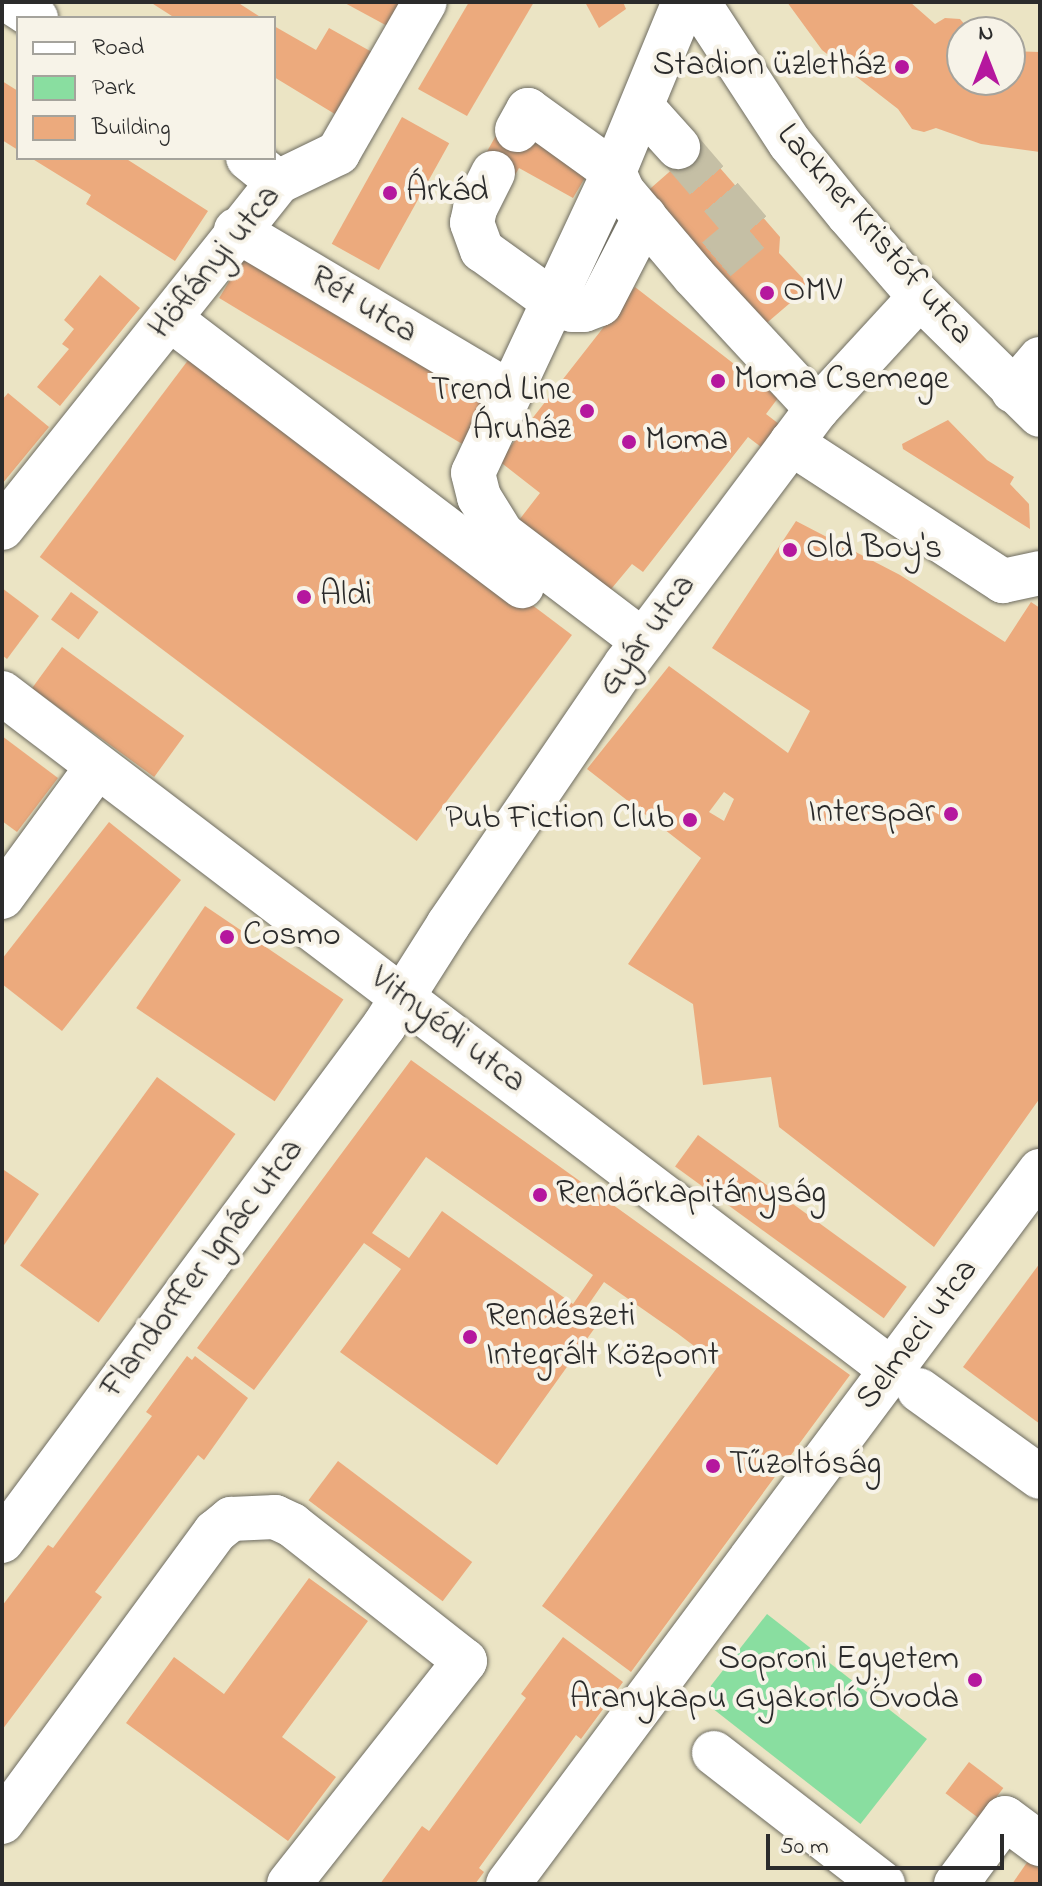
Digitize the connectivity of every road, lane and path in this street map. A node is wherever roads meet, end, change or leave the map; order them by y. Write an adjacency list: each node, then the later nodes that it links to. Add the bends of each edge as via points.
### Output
1 (11, 2): 5 (street)
2 (425, 2): 9 (street, Höflányi utca, via 338,153)
3 (684, 2): 6 (street)
4 (698, 2): 14 (street, Lackner Kristóf utca, via 790,143)
5 (33, 16)
6 (642, 107): 8 (street); 10 (street)
7 (517, 130): 10 (street, via 528,110)
8 (678, 147)
9 (263, 170): 13 (street, Höflányi utca)
10 (614, 172): 12 (street); 15 (street)
11 (493, 173): 15 (street, via 475,209 482,250)
12 (645, 217): 15 (street, via 600,304 572,310); 19 (street, via 697,275)
13 (236, 230): 16 (street, Höflányi utca); 17 (street, Rét utca)
14 (920, 297): 18 (street, Lackner Kristóf utca); 19 (street, Gyár utca)
15 (553, 301): 22 (street, via 473,473 479,497 502,534)
16 (170, 319): 20 (street, Höflányi utca); 22 (street)
17 (490, 381)
18 (1031, 388)
19 (804, 426): 21 (street, via 1003,581); 22 (street, Gyár utca)
20 (2, 528)
21 (1040, 573)
22 (634, 652): 26 (street, Gyár utca)
23 (2, 693): 24 (street, Vitnyédi utca)
24 (97, 767): 25 (street); 26 (street, Vitnyédi utca)
25 (2, 897)
26 (404, 997): 28 (street, Vitnyédi utca); 31 (street, Flandorffer Ignác utca)
27 (1040, 1171): 28 (street, Selmeci utca)
28 (905, 1380): 30 (street, Vitnyédi utca); 38 (street, Selmeci utca)
29 (813, 1434): 32 (street)
30 (1040, 1477)
31 (2, 1541)
32 (641, 1670)
33 (714, 1753): 36 (street)
34 (2, 1822): 37 (street, via 215,1532 231,1519 275,1517 465,1661)
35 (1040, 1844): 39 (street, via 1005,1818)
36 (862, 1878)
37 (289, 1884)
38 (508, 1884)
39 (956, 1884)

